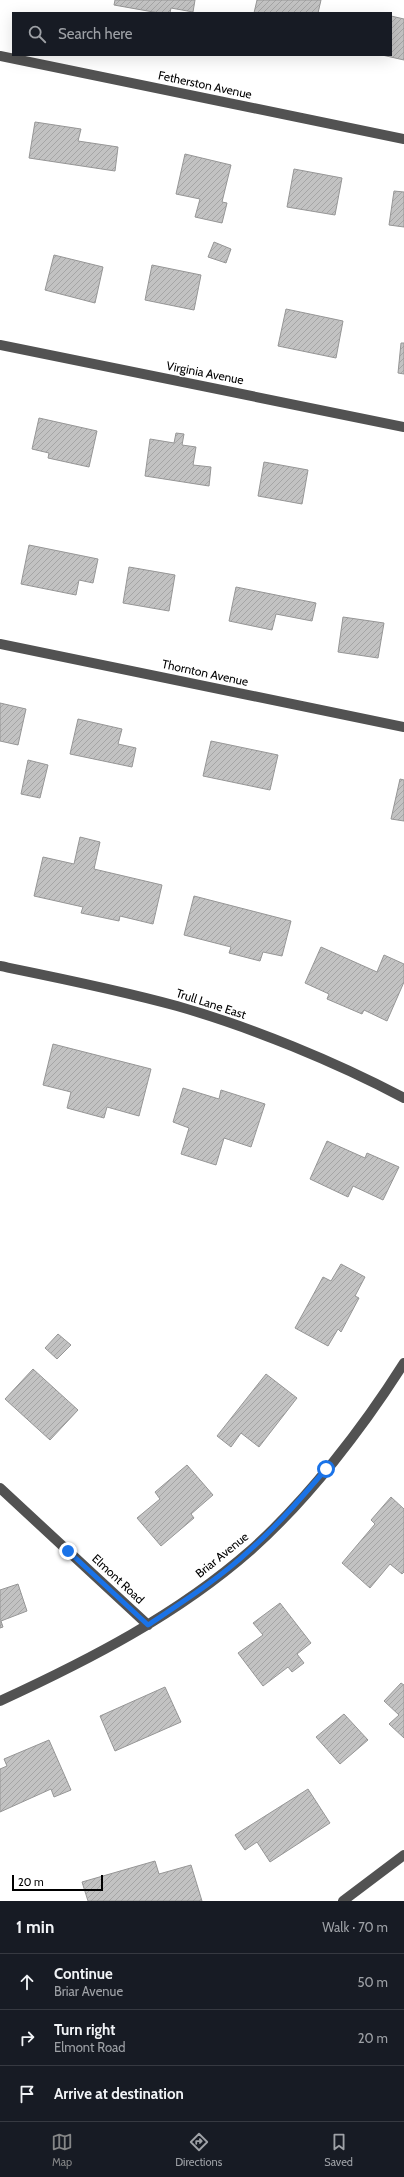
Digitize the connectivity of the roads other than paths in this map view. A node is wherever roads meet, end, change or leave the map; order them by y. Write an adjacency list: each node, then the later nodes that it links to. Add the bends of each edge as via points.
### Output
1 (0, 56): 2 (street, Fetherston Avenue)
2 (404, 139)
3 (0, 345): 4 (street, Virginia Avenue)
4 (404, 427)
5 (0, 644): 6 (street, Thornton Avenue)
6 (404, 727)
7 (0, 966): 8 (street, Trull Lane East, via 125,993 237,1025)
8 (404, 1098)
9 (404, 1363): 11 (street, Briar Avenue, via 352,1437 284,1518 220,1575)
10 (0, 1488): 11 (street, Elmont Road)
11 (148, 1625): 12 (street, Briar Avenue)
12 (0, 1701)
13 (404, 1855): 14 (street)
14 (342, 1901)

